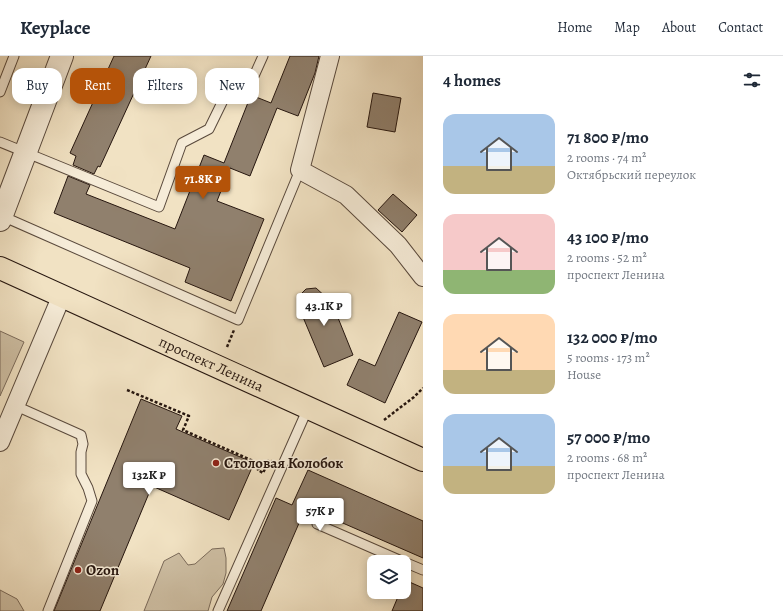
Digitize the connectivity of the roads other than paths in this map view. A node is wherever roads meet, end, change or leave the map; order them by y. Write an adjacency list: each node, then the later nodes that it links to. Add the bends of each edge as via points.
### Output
1 (14, 56): 5 (lane)
2 (62, 56): 7 (street)
3 (263, 56): 7 (lane, via 254,76 232,82 209,129 182,144 159,207)
4 (330, 56): 8 (street)
5 (0, 92)
6 (0, 142): 7 (lane)
7 (26, 153): 9 (street)
8 (300, 170): 9 (lane, via 238,320); 11 (street, via 346,195 398,245)
9 (1, 218)
10 (0, 268): 12 (main road, проспект Ленина)
11 (423, 277)
12 (62, 295): 13 (street); 14 (main road, проспект Ленина)
13 (16, 406): 15 (street); 21 (lane, via 81,436 81,474 92,501)
14 (308, 408): 16 (main road, проспект Ленина); 22 (lane)
15 (0, 442)
16 (423, 460)
17 (317, 524): 18 (lane)
18 (388, 555)
19 (411, 565): 20 (lane)
20 (423, 570)
21 (48, 611)
22 (218, 611)

